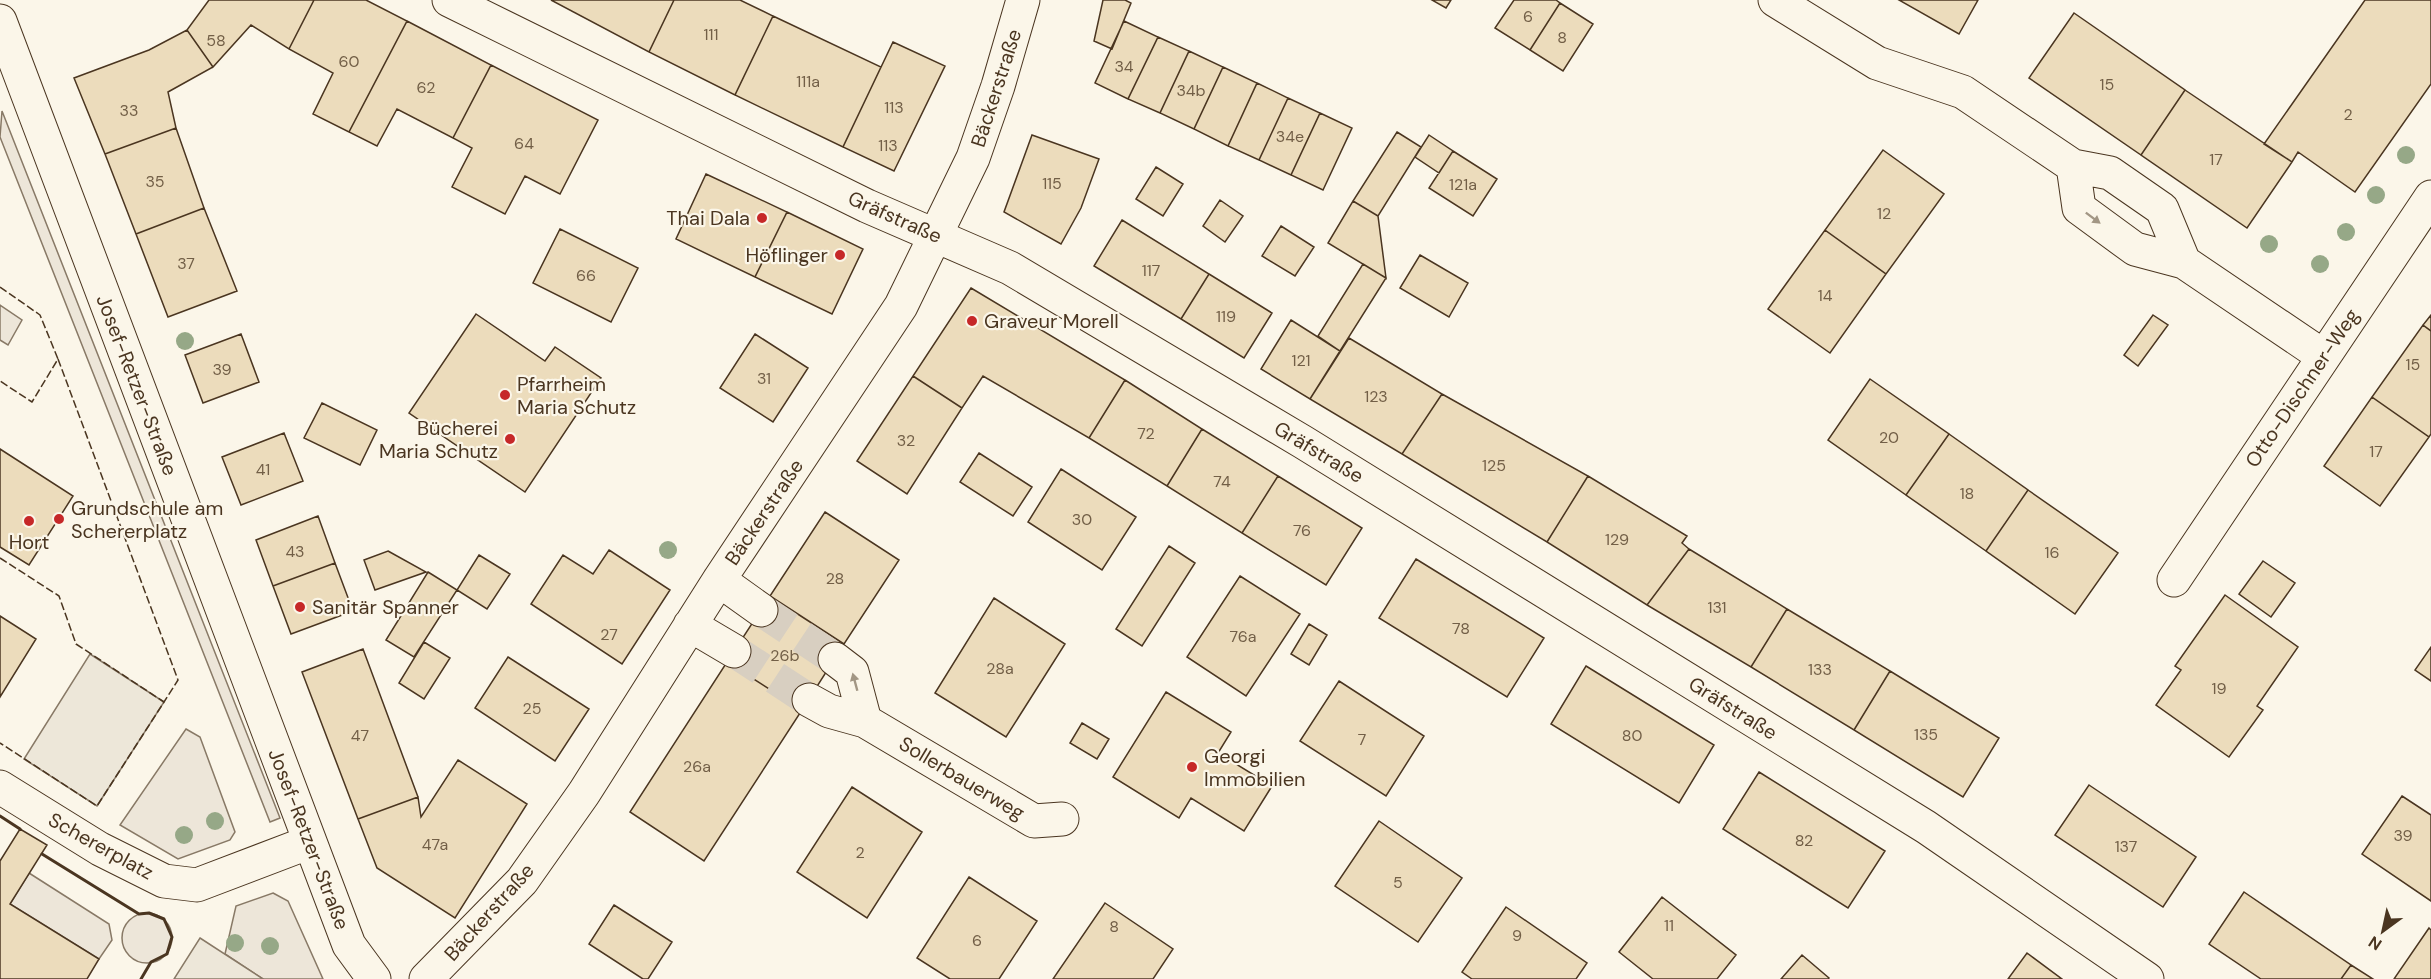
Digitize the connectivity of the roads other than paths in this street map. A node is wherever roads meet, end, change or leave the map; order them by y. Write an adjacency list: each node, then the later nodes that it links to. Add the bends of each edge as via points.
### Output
1 (449, 0): 7 (street, Gräfstraße, via 867,206)
2 (1023, 0): 7 (street, Bäckerstraße, via 973,159)
3 (1775, 0): 5 (street, via 1877,63 1964,92)
4 (0, 21): 20 (street, Josef-Retzer-Straße)
5 (2073, 166): 8 (street, via 2110,173 2162,209); 8 (street, one-way to 8, via 2079,208 2135,249)
6 (2431, 197): 9 (street, Otto-Dischner-Weg)
7 (935, 235): 10 (street, Bäckerstraße, via 901,306); 23 (street, Gräfstraße, via 1010,267 1401,502 1926,827)
8 (2184, 262): 9 (street)
9 (2323, 356): 11 (street, Otto-Dischner-Weg)
10 (719, 580): 12 (street); 13 (street, Bäckerstraße)
11 (2174, 580)
12 (761, 610)
13 (690, 625): 14 (street); 22 (street, Bäckerstraße, via 584,793 522,881)
14 (734, 651)
15 (835, 659): 17 (street, one-way to 15, via 852,672)
16 (809, 699): 17 (street, Sollerbauerweg, via 829,711)
17 (865, 721): 19 (street, Sollerbauerweg, via 1034,821)
18 (0, 787): 20 (street, Schererplatz, via 100,849 164,881 197,885)
19 (1062, 819)
20 (310, 842): 21 (street, Josef-Retzer-Straße, via 349,945)
21 (374, 979)
22 (426, 979)
23 (2147, 979)

